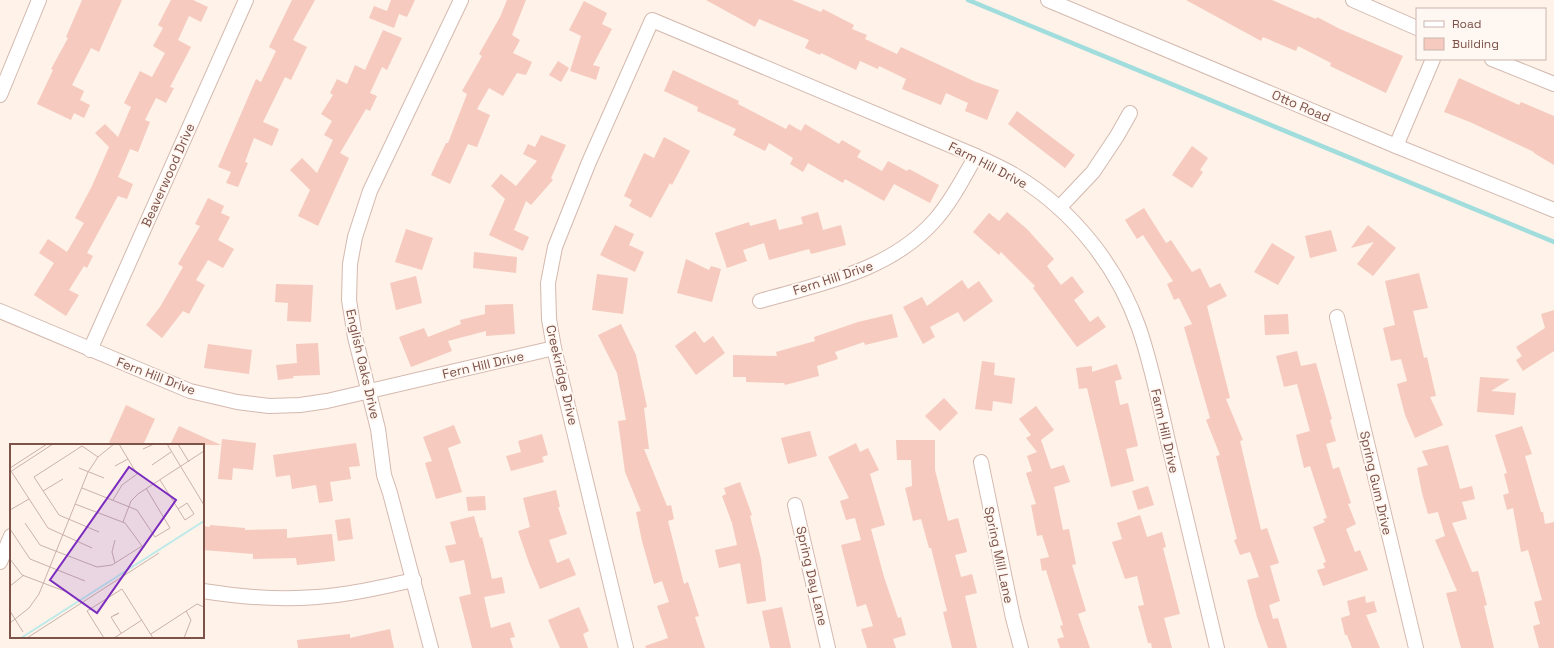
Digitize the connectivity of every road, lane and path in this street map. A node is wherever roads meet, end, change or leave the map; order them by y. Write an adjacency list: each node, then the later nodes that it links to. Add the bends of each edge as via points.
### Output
1 (39, 0): 11 (street)
2 (246, 0): 21 (street, Beaverwood Drive)
3 (461, 0): 22 (street, English Oaks Drive, via 370,191 355,237 348,300)
4 (1048, 0): 13 (street, Otto Road)
5 (1353, 0): 7 (street)
6 (652, 20): 14 (street, Farm Hill Drive); 20 (street, Creekridge Drive, via 589,162 555,247 548,283 549,319)
7 (1416, 28)
8 (1433, 60): 13 (street)
9 (1494, 60): 10 (street)
10 (1554, 84)
11 (0, 95)
12 (1130, 113): 15 (street, via 1094,172)
13 (1396, 146): 16 (street, Otto Road)
14 (976, 156): 15 (street, Farm Hill Drive, via 1016,176); 17 (street, Fern Hill Drive, via 935,220 914,241 891,257 868,269)
15 (1059, 208): 33 (street, Farm Hill Drive, via 1081,230 1112,271 1139,329 1161,407)
16 (1554, 210)
17 (760, 301)
18 (0, 311): 21 (street, Fern Hill Drive)
19 (1337, 318): 34 (street, Spring Gum Drive)
20 (554, 348): 22 (street, Fern Hill Drive); 30 (street, Creekridge Drive)
21 (90, 350): 22 (street, Fern Hill Drive, via 190,391 237,402 269,406 300,405)
22 (368, 392): 27 (street, English Oaks Drive, via 378,429 384,475)
23 (981, 462): 32 (street, Spring Mill Lane)
24 (795, 505): 31 (street, Spring Day Lane)
25 (10, 538): 26 (street)
26 (0, 562)
27 (414, 580): 28 (street, via 354,593 316,597 259,597); 29 (street, English Oaks Drive)
28 (204, 590)
29 (431, 648)
30 (626, 648)
31 (828, 648)
32 (1021, 648)
33 (1217, 648)
34 (1416, 648)

